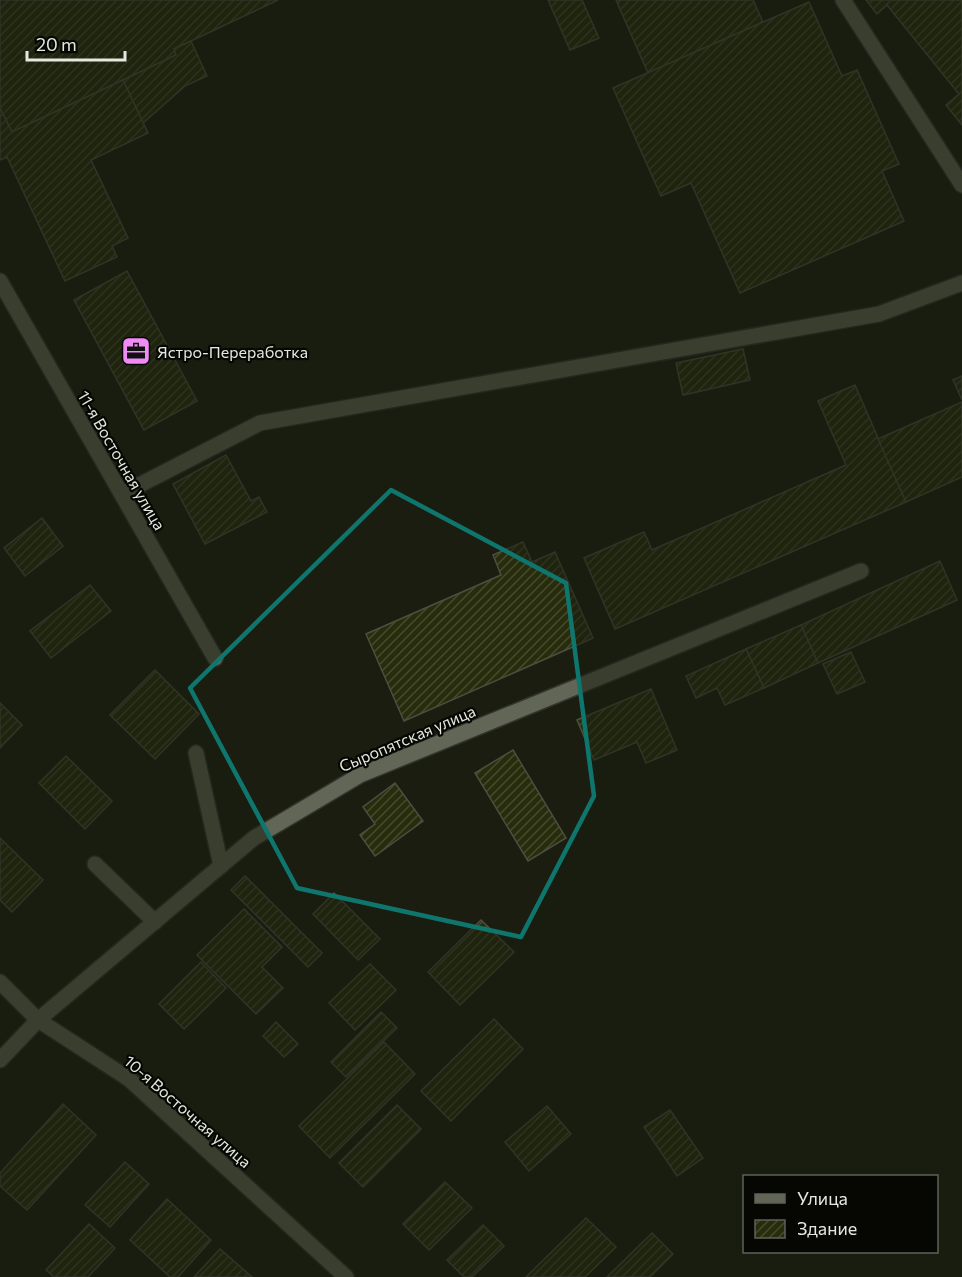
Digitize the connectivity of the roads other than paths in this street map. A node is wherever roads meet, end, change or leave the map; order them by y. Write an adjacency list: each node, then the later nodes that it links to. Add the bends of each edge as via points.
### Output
1 (843, 0): 2 (street)
2 (962, 185)
3 (0, 281): 5 (street, 11-я Восточная улица)
4 (962, 283): 5 (street, via 879,314 260,423)
5 (122, 494): 7 (street, 11-я Восточная улица)
6 (861, 572): 10 (street, Сыропятская улица, via 360,775 254,838)
7 (215, 658)
8 (196, 753): 10 (street)
9 (95, 864): 11 (street)
10 (222, 866): 11 (street, Сыропятская улица)
11 (154, 922): 13 (street, Сыропятская улица)
12 (0, 982): 13 (street, 10-я Восточная улица)
13 (38, 1020): 14 (street, Сыропятская улица); 15 (street, 10-я Восточная улица, via 129,1079)
14 (0, 1060)
15 (346, 1277)

